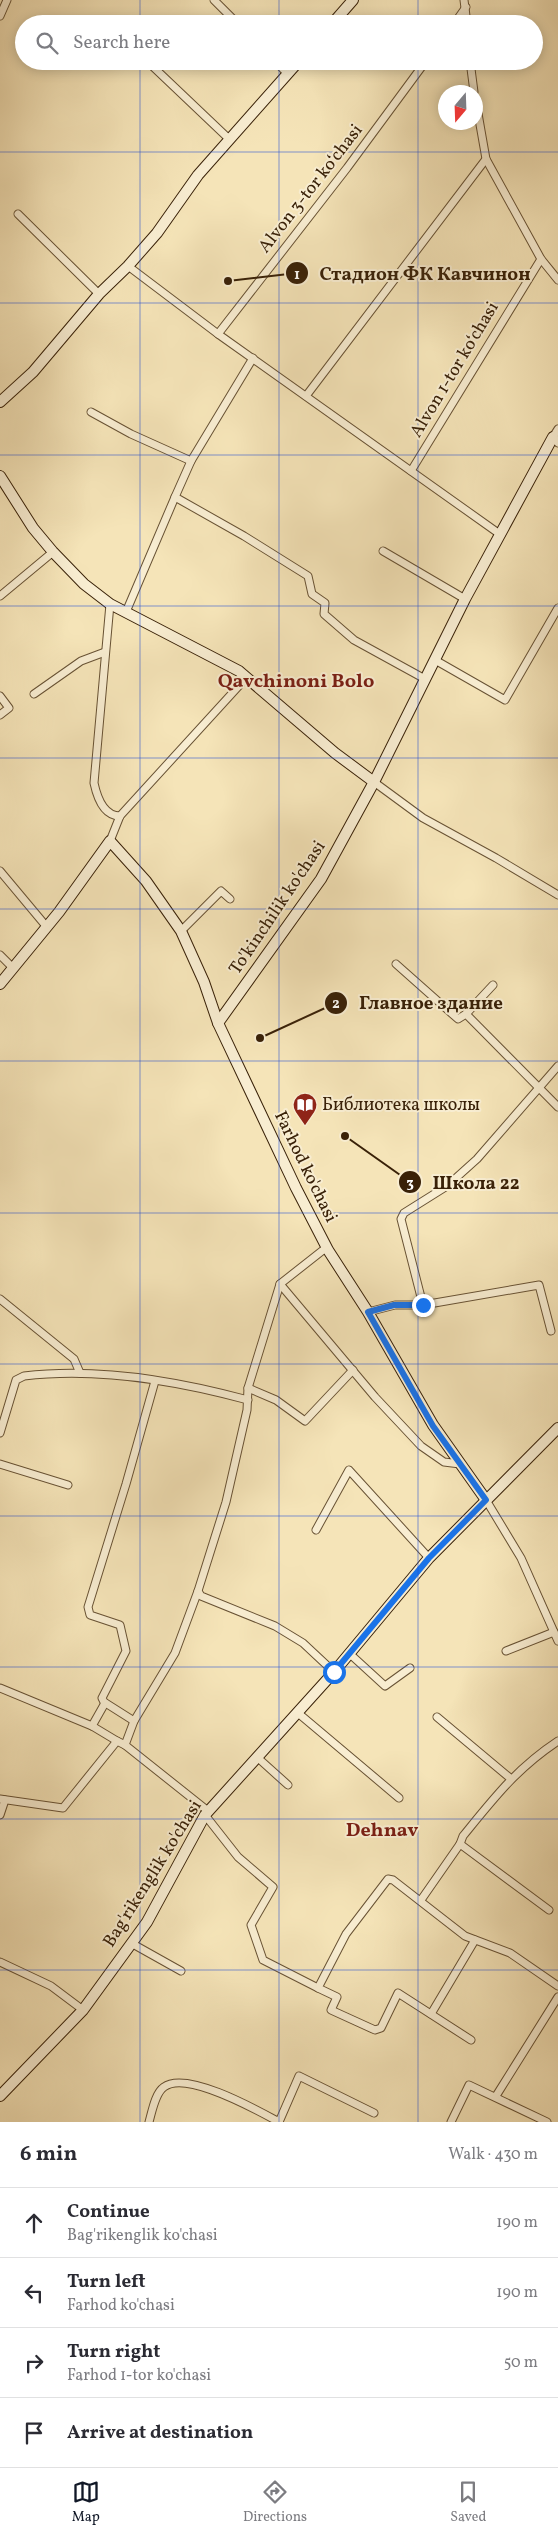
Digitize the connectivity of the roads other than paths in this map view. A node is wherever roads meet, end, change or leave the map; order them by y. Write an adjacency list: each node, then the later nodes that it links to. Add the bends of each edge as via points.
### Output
1 (7, 0): 8 (street)
2 (214, 0): 5 (street)
3 (348, 2): 6 (street)
4 (465, 3): 7 (street)
5 (229, 15)
6 (339, 15)
7 (459, 15)
8 (0, 16)
9 (156, 70): 17 (street)
10 (284, 70): 14 (street)
11 (291, 70): 14 (street)
12 (419, 70): 24 (street, Alvon 3-tor ko‘chasi)
13 (471, 70): 15 (street)
14 (288, 74): 17 (street)
15 (473, 85)
16 (481, 130): 18 (street)
17 (228, 138): 21 (street, via 157,233)
18 (486, 159): 20 (street); 26 (street)
19 (18, 214): 23 (street)
20 (541, 259): 22 (street); 31 (street, Alvon 1-tor ko‘chasi)
21 (128, 266): 23 (street); 24 (street)
22 (558, 280)
23 (99, 294): 27 (street, via 32,372)
24 (218, 334): 25 (street)
25 (253, 358): 26 (street); 30 (street)
26 (306, 396): 31 (street)
27 (0, 402)
28 (91, 412): 30 (street)
29 (556, 437): 34 (street, To'kinchilik ko'chasi)
30 (191, 462): 33 (street)
31 (411, 471): 34 (street)
32 (0, 476): 36 (street)
33 (174, 497): 41 (street); 45 (street, via 308,576 312,594 325,603 324,614 354,640)
34 (501, 535): 38 (street, To'kinchilik ko'chasi)
35 (383, 551): 38 (street)
36 (53, 552): 37 (street); 39 (street, via 84,584)
37 (0, 596)
38 (465, 599): 43 (street, To'kinchilik ko'chasi)
39 (110, 604): 41 (street); 42 (street)
40 (558, 608): 43 (street, via 505,700)
41 (126, 612): 44 (street)
42 (105, 652): 46 (street, via 81,661); 50 (street, via 94,784 103,806)
43 (435, 660): 45 (street, To'kinchilik ko'chasi)
44 (247, 677): 49 (street); 50 (street)
45 (425, 679): 49 (street, To'kinchilik ko'chasi)
46 (34, 694)
47 (0, 696): 48 (street, via 9,708)
48 (0, 715)
49 (374, 782): 53 (street, via 423,818); 63 (street, To'kinchilik ko'chasi, via 321,879)
50 (120, 816): 51 (street)
51 (110, 841): 55 (street); 56 (street, Farhod ko'chasi, via 146,881)
52 (0, 871): 55 (street)
53 (558, 895)
54 (230, 899): 56 (street, via 221,891)
55 (46, 926): 59 (street)
56 (181, 931): 63 (street, Farhod ko'chasi)
57 (0, 955): 59 (street)
58 (396, 964): 62 (street, via 458,1019)
59 (12, 967): 60 (street)
60 (0, 984)
61 (493, 985): 62 (street)
62 (466, 1014): 65 (street)
63 (218, 1023): 67 (street, Farhod ko'chasi)
64 (558, 1066): 65 (street)
65 (539, 1088): 66 (street); 70 (street, via 477,1159 447,1186 404,1213 401,1219)
66 (558, 1107)
67 (327, 1247): 68 (street); 71 (street, Farhod ko'chasi)
68 (280, 1284): 73 (street); 76 (street)
69 (0, 1299): 74 (street, via 74,1359)
70 (423, 1305): 71 (street, via 394,1305); 72 (street, via 539,1285)
71 (368, 1312): 81 (street, Farhod ko'chasi, via 433,1426)
72 (550, 1331)
73 (353, 1370): 76 (street, via 305,1421 276,1400); 81 (street, via 420,1446 444,1462)
74 (80, 1373): 75 (street); 79 (street, via 19,1377)
75 (155, 1381): 77 (street, via 196,1386); 94 (street, via 88,1607 90,1615 120,1625 127,1647 102,1698)
76 (248, 1388): 77 (street)
77 (248, 1400): 86 (street, via 226,1502)
78 (558, 1428): 83 (street, Bag'rikenglik ko'chasi)
79 (0, 1433)
80 (0, 1464): 82 (street)
81 (460, 1464): 83 (street, Farhod ko'chasi)
82 (68, 1485)
83 (486, 1500): 85 (street, Bag'rikenglik ko'chasi); 87 (street, via 521,1558)
84 (316, 1530): 85 (street, via 349,1470)
85 (429, 1558): 90 (street, Bag'rikenglik ko'chasi)
86 (198, 1591): 92 (street, via 201,1596 275,1626 303,1644); 97 (street, via 175,1653)
87 (554, 1632): 88 (street); 89 (street)
88 (558, 1641)
89 (506, 1651)
90 (350, 1654): 91 (street, via 385,1686); 92 (street, Bag'rikenglik ko'chasi)
91 (410, 1668)
92 (334, 1672): 95 (street, Bag'rikenglik ko'chasi)
93 (0, 1688): 98 (street)
94 (105, 1703): 97 (street); 98 (street)
95 (298, 1713): 102 (street, Bag'rikenglik ko'chasi); 105 (street)
96 (436, 1717): 103 (street)
97 (134, 1721): 101 (street)
98 (92, 1726): 99 (street)
99 (116, 1741): 101 (street); 106 (street, via 63,1808)
100 (558, 1741): 103 (street, via 534,1756)
101 (125, 1745): 107 (street)
102 (258, 1758): 104 (street); 107 (street, Bag'rikenglik ko'chasi)
103 (510, 1778): 109 (street)
104 (288, 1785)
105 (399, 1798)
106 (3, 1800): 108 (street)
107 (207, 1813): 113 (street, Bag'rikenglik ko'chasi); 117 (street, via 238,1857 273,1887 251,1925 263,1960)
108 (0, 1815)
109 (460, 1844): 110 (street); 111 (street)
110 (421, 1900): 112 (street, via 465,1936); 117 (street, via 388,1879 346,1934)
111 (548, 1910)
112 (475, 1940): 116 (street, via 510,1953); 120 (street)
113 (131, 1943): 115 (street); 119 (street, Bag'rikenglik ko'chasi)
114 (0, 1962): 119 (street, via 51,1986)
115 (181, 1971)
116 (558, 1986)
117 (318, 1988): 120 (street, via 337,1997 332,2010 375,2030 381,2028 398,1992)
118 (558, 1997): 123 (street)
119 (83, 2010): 122 (street, Bag'rikenglik ko'chasi)
120 (431, 2014): 121 (street)
121 (471, 2040)
122 (0, 2096)
123 (496, 2096): 127 (street, via 469,2085); 128 (street)
124 (374, 2113): 126 (street, via 299,2076)
125 (149, 2122): 126 (street, via 160,2090 171,2083 205,2087)
126 (279, 2122)
127 (451, 2122)
128 (547, 2122)

